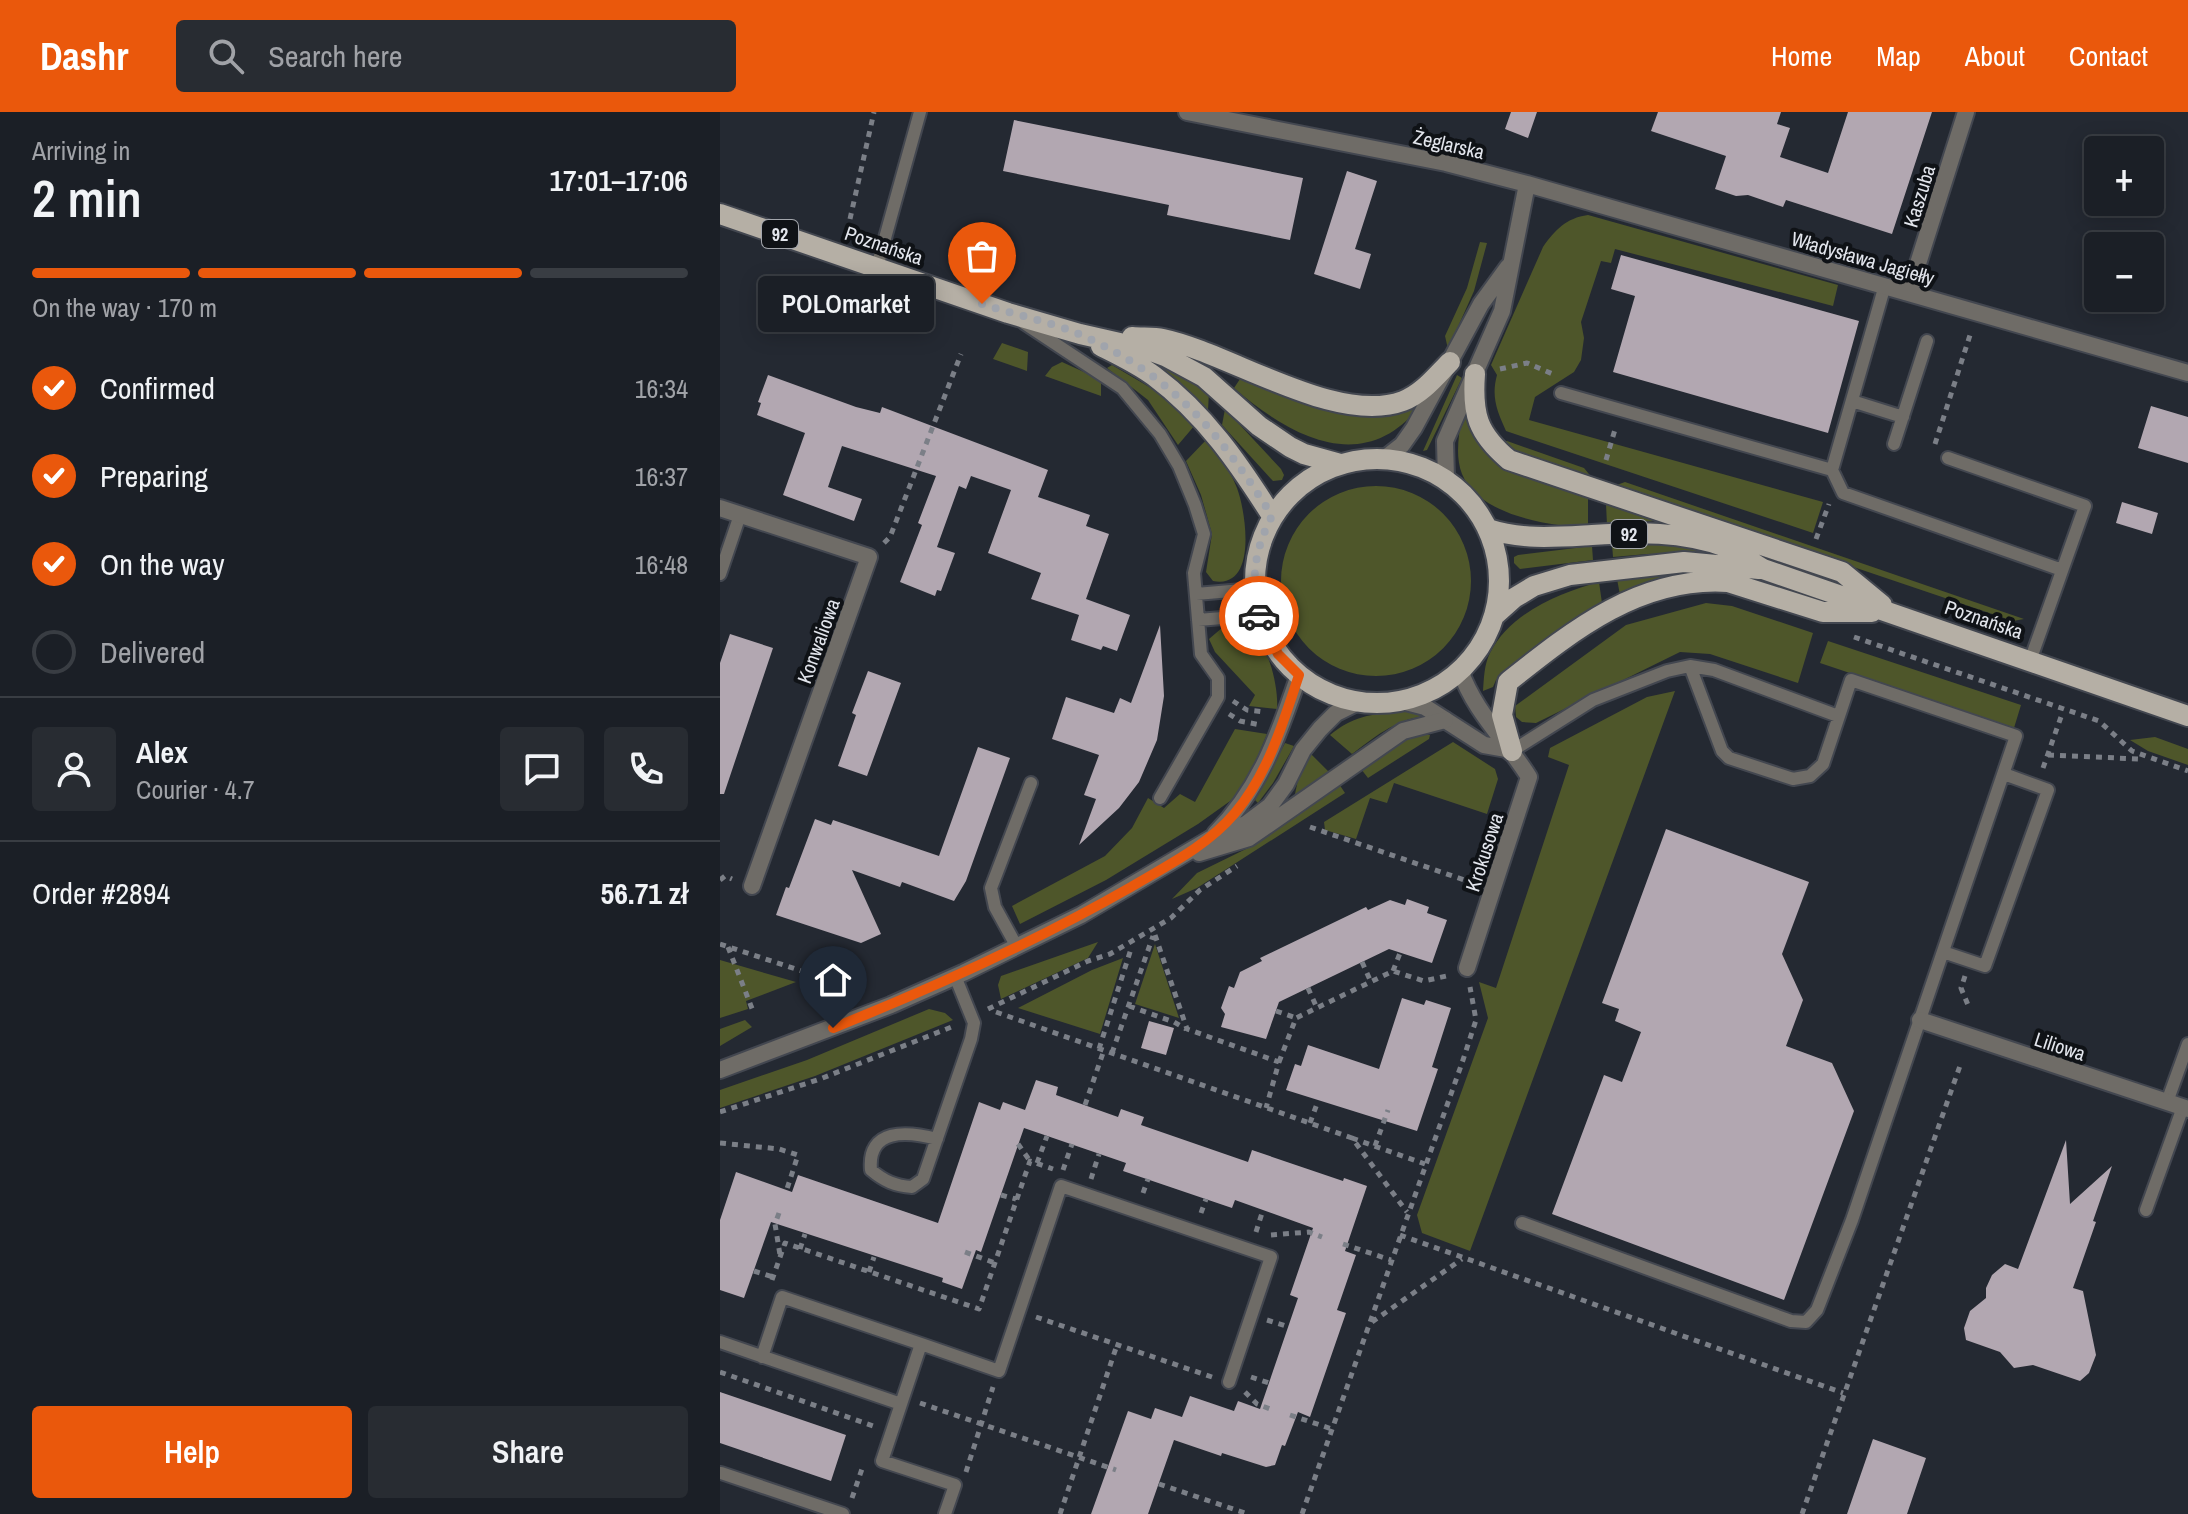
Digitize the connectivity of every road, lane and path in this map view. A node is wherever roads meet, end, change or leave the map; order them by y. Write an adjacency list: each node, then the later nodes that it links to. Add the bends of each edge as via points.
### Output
1 (874, 112): 7 (path)
2 (920, 112): 9 (lane)
3 (1187, 112): 5 (street, Żeglarska)
4 (1966, 112): 11 (street, Kaszuba)
5 (1527, 184): 8 (street); 10 (street, Władysława Jagiełły)
6 (720, 214): 9 (main road, Poznańska / 92)
7 (850, 219)
8 (1511, 263): 17 (street, via 1481,304); 18 (street)
9 (877, 267): 12 (main road, Poznańska / 92)
10 (1885, 285): 11 (street, Władysława Jagiełły); 21 (lane)
11 (1909, 292): 19 (street, Władysława Jagiełły)
12 (1008, 313): 13 (main road, Poznańska / 92); 42 (lane, via 1122,388 1160,434 1179,466 1204,534 1194,573)
13 (1080, 334): 17 (main road, via 1162,339 1337,402 1362,405 1402,401); 28 (main road, Poznańska / 92, via 1146,349 1187,367 1290,447); 33 (main road, Poznańska / 92, via 1152,374 1183,400 1214,433)
14 (1970, 337): 25 (path, via 1933,452)
15 (1927, 341): 22 (lane)
16 (961, 354): 37 (path, via 890,537)
17 (1450, 362): 26 (street, via 1414,428)
18 (1485, 372): 20 (path, via 1527,363 1565,379); 30 (street, via 1445,441); 43 (main road, via 1473,401 1478,421 1509,460 1842,572)
19 (2188, 373)
20 (1561, 393): 29 (lane)
21 (1852, 401): 22 (lane); 29 (lane)
22 (1903, 417): 24 (lane)
23 (1611, 443): 27 (path)
24 (1894, 444)
25 (1948, 458): 39 (lane, via 2085,506)
26 (1384, 459): 28 (main road, 92); 30 (main road, 92, via 1416,465)
27 (1606, 460)
28 (1340, 464): 33 (main road, 92, via 1295,489)
29 (1832, 470): 39 (lane, via 1843,493)
30 (1446, 479): 35 (main road, 92, via 1470,501)
31 (720, 508): 32 (street)
32 (740, 515): 37 (street); 40 (lane)
33 (1272, 516): 41 (main road, 92, via 1258,551)
34 (1821, 524): 36 (path)
35 (1488, 529): 38 (main road, Poznańska / 92, via 1547,538 1669,534 1729,548); 45 (main road, 92, via 1500,580)
36 (1818, 533)
37 (869, 557): 72 (street, Konwaliowa)
38 (1763, 569): 43 (main road, Poznańska / 92); 45 (main road, Poznańska / 92, via 1684,562 1570,575 1534,586)
39 (2062, 570): 48 (lane)
40 (720, 574)
41 (1254, 589): 42 (lane); 44 (main road, 92)
42 (1196, 594): 46 (lane)
43 (1892, 612): 48 (main road, Poznańska / 92); 61 (main road, via 1823,612 1711,581 1634,598 1580,627 1508,682 1502,715)
44 (1259, 615): 46 (lane); 51 (main road, 92, via 1278,654)
45 (1495, 615): 50 (main road, 92, via 1481,645)
46 (1198, 620): 67 (lane, via 1201,654 1218,678 1218,697)
47 (1847, 635): 64 (path, via 2099,721 2132,751)
48 (2030, 661): 58 (main road, Poznańska / 92)
49 (1690, 666): 57 (lane); 57 (lane, via 1729,758 1793,779 1810,776 1823,764); 61 (lane, via 1593,700)
50 (1460, 670): 53 (main road, 92, via 1433,690); 61 (street, Krokusowa, via 1492,730)
51 (1299, 675): 54 (main road, 92, via 1326,692); 69 (street, via 1265,766 1248,796)
52 (1230, 699): 56 (path, via 1247,710)
53 (1402, 701): 54 (main road, 92); 59 (street)
54 (1358, 702): 69 (street, via 1320,729 1263,812)
55 (1223, 711): 60 (path)
56 (1276, 713)
57 (1838, 716): 65 (lane, via 1851,680 2016,736)
58 (2188, 716)
59 (1445, 720): 61 (street, via 1484,745); 70 (street, via 1389,739 1249,838)
60 (1269, 727)
61 (1512, 751): 82 (street, Krokusowa, via 1529,777)
62 (2048, 755): 63 (path)
63 (2140, 759)
64 (2188, 771)
65 (2004, 774): 78 (lane); 78 (lane, via 2048,790 1985,966)
66 (1031, 783): 76 (lane, via 991,888 995,907)
67 (1160, 798)
68 (1310, 827): 73 (path)
69 (1210, 839): 70 (street)
70 (1182, 857): 76 (street)
71 (1239, 865): 92 (path, via 1200,890 1171,918 1110,954)
72 (752, 886)
73 (1481, 886)
74 (720, 944): 75 (path)
75 (728, 947): 85 (path, via 814,975); 89 (path)
76 (1017, 947): 83 (street)
77 (1131, 949): 97 (path)
78 (1943, 952): 94 (lane)
79 (1400, 953): 81 (path)
80 (1362, 962): 84 (path)
81 (1393, 971): 82 (path, via 1424,981); 84 (path)
82 (1465, 975): 121 (path, via 1476,1020)
83 (955, 976): 92 (lane); 101 (street)
84 (1371, 982): 88 (path)
85 (821, 984)
86 (1308, 988): 88 (path)
87 (1129, 1006): 95 (path); 95 (path, via 1154,936); 98 (path)
88 (1317, 1008): 93 (path)
89 (753, 1011)
90 (1276, 1011): 93 (path)
91 (996, 1012): 97 (path)
92 (972, 1017): 107 (path, via 820,1079); 111 (lane, via 971,1039)
93 (1296, 1018): 99 (path)
94 (1920, 1020): 104 (street, Liliowa); 135 (lane, via 1852,1220 1817,1310 1806,1322)
95 (1187, 1029): 99 (path)
96 (2188, 1044): 104 (lane)
97 (1101, 1049): 98 (path); 103 (path)
98 (1112, 1053): 105 (path)
99 (1279, 1062): 105 (path)
100 (1961, 1063): 163 (path)
101 (720, 1070)
102 (1318, 1101): 108 (path)
103 (1085, 1105)
104 (2179, 1106): 131 (lane)
105 (1266, 1108): 108 (path)
106 (1388, 1110): 115 (path)
107 (720, 1112)
108 (1310, 1123): 110 (path)
109 (1047, 1136): 120 (path)
110 (1352, 1138): 115 (path); 133 (path)
111 (937, 1139): 111 (lane, via 923,1179 912,1187 882,1180 871,1170 870,1156 888,1136 907,1133)
112 (720, 1143): 118 (path)
113 (1018, 1144): 119 (path)
114 (1072, 1144): 122 (path)
115 (1375, 1146): 121 (path)
116 (805, 1151): 118 (path)
117 (1099, 1154): 124 (path)
118 (798, 1155): 125 (path)
119 (1030, 1161)
120 (1037, 1163)
121 (1425, 1164): 133 (path)
122 (1062, 1172)
123 (1148, 1179): 127 (path)
124 (1090, 1181)
125 (786, 1192)
126 (1001, 1195): 128 (path)
127 (1141, 1198)
128 (1016, 1199)
129 (1206, 1199): 134 (path)
130 (1263, 1210): 138 (path, via 1254,1236 1309,1232)
131 (2146, 1210)
132 (779, 1213): 142 (path, via 775,1224)
133 (1408, 1213): 137 (path)
134 (1199, 1218)
135 (1522, 1223)
136 (805, 1234): 140 (path)
137 (1400, 1235): 144 (path); 145 (path)
138 (1322, 1237)
139 (1343, 1244): 145 (path)
140 (800, 1249)
141 (965, 1252): 146 (path)
142 (781, 1256)
143 (874, 1257): 148 (path)
144 (1463, 1258): 152 (path); 163 (path)
145 (1391, 1260): 152 (path)
146 (995, 1263)
147 (754, 1271): 149 (path)
148 (869, 1272)
149 (773, 1277)
150 (1019, 1311): 156 (path); 158 (lane); 162 (lane, via 1061,1186 1271,1257)
151 (1263, 1319): 153 (path)
152 (1370, 1323): 168 (path)
153 (1289, 1327)
154 (720, 1342): 157 (lane)
155 (921, 1344): 157 (lane, via 782,1297); 158 (lane); 164 (lane)
156 (1117, 1345): 162 (path); 170 (path)
157 (762, 1357): 164 (lane)
158 (999, 1371): 167 (path)
159 (720, 1372): 169 (path, via 873,1424)
160 (1244, 1375): 161 (path)
161 (1269, 1383)
162 (1234, 1384): 165 (path)
163 (1843, 1393): 182 (path)
164 (902, 1400): 167 (path); 178 (lane, via 882,1461 955,1485)
165 (1270, 1409)
166 (1290, 1415): 168 (path)
167 (981, 1424): 170 (path); 172 (path)
168 (1332, 1429): 181 (path)
169 (874, 1433)
170 (1079, 1457): 173 (path); 179 (path)
171 (865, 1460): 176 (path)
172 (968, 1465)
173 (1116, 1470)
174 (721, 1473): 177 (lane)
175 (1159, 1484): 180 (path)
176 (851, 1500)
177 (843, 1514)
178 (945, 1514)
179 (1060, 1514)
180 (1248, 1514)
181 (1302, 1514)
182 (1802, 1514)

